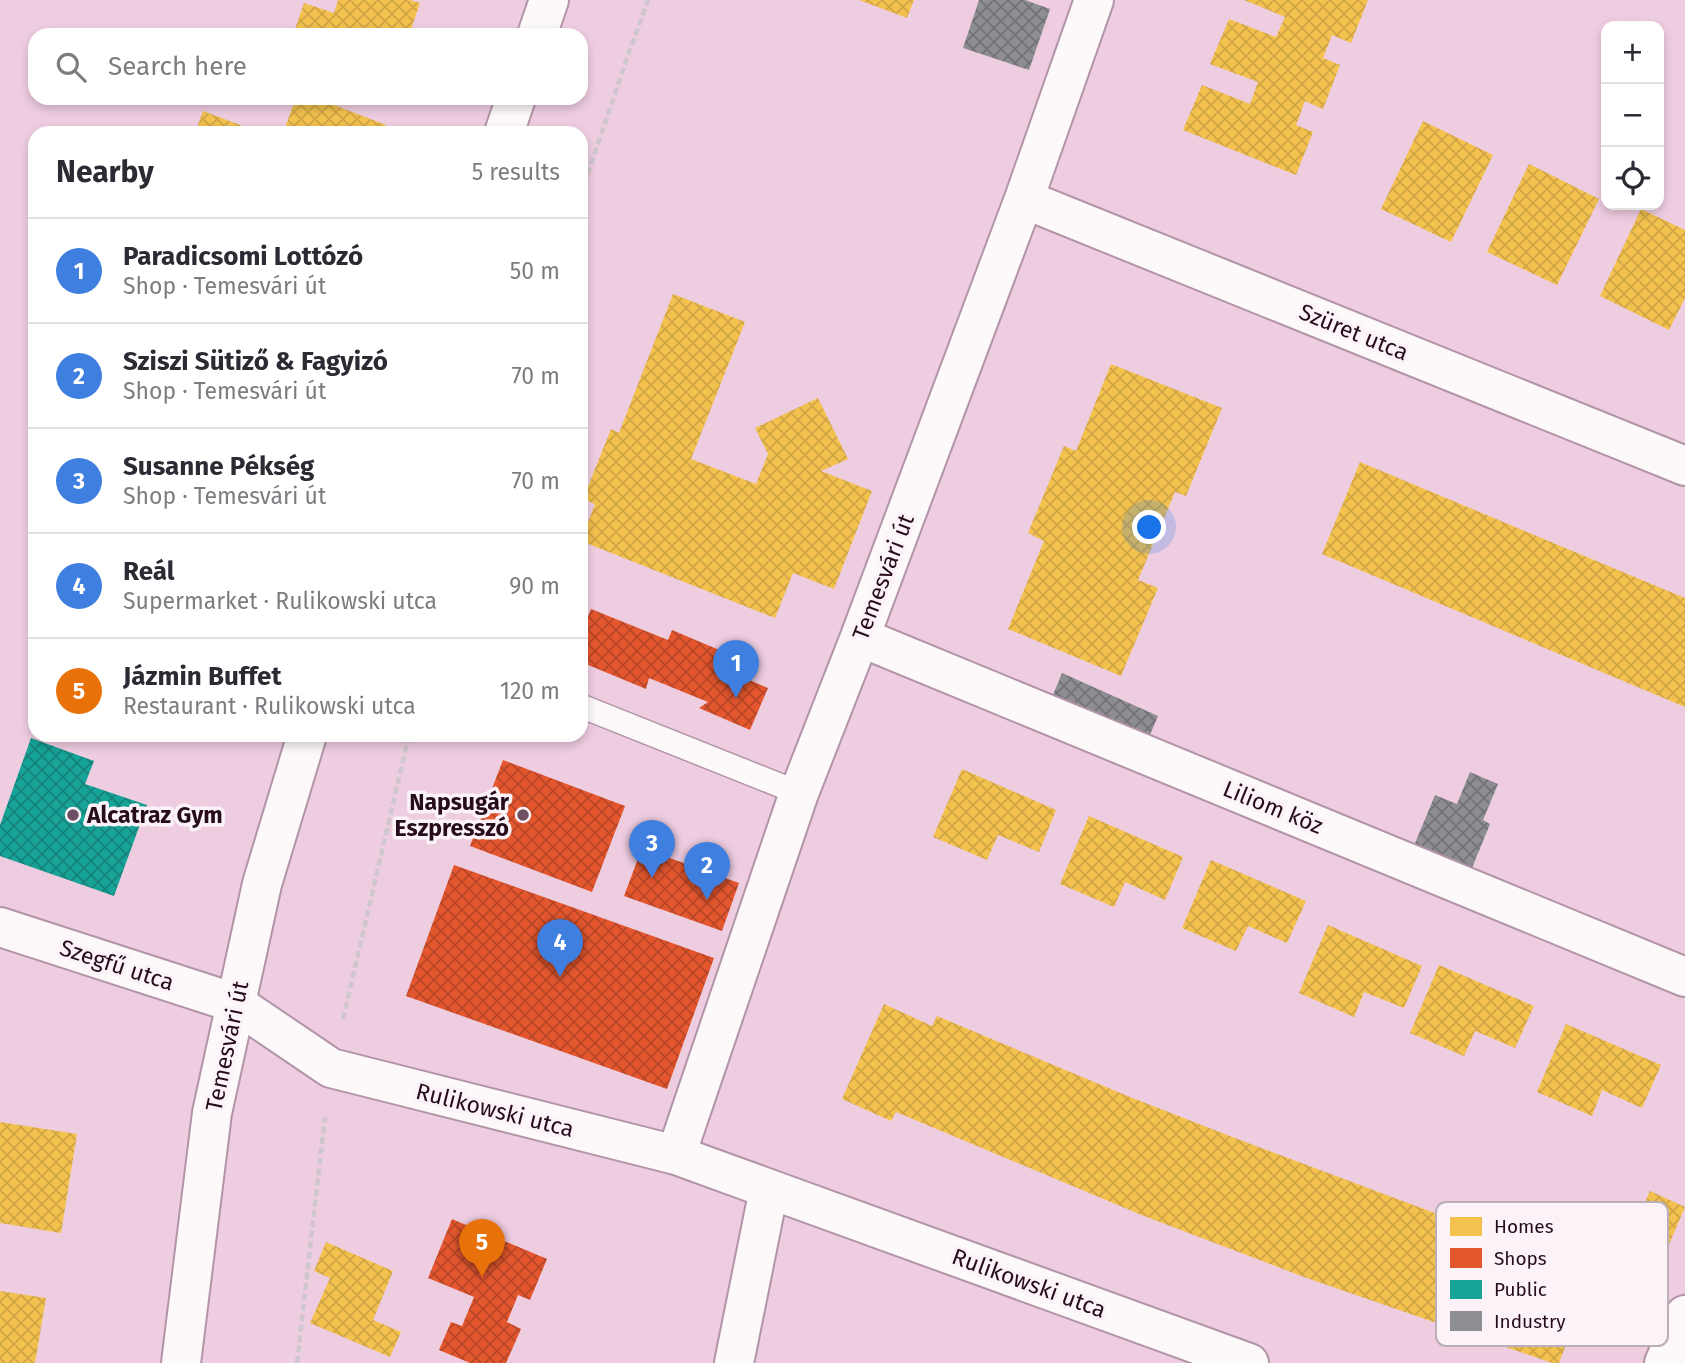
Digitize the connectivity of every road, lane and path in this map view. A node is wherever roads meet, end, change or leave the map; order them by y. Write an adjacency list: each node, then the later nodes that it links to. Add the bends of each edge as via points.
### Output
1 (549, 0): 4 (street)
2 (648, 0): 7 (path)
3 (1094, 0): 8 (street, Temesvári út)
4 (539, 28)
5 (514, 105): 6 (street)
6 (506, 126)
7 (588, 173)
8 (1024, 199): 9 (street, Szüret utca); 10 (street, Temesvári út)
9 (1685, 466)
10 (860, 637): 13 (street, Temesvári út); 15 (street, Liliom köz)
11 (588, 709): 13 (lane)
12 (305, 742): 16 (street, Temesvári út, via 262,884)
13 (800, 793): 17 (street, Temesvári út)
14 (0, 927): 16 (street, Szegfű utca)
15 (1685, 977)
16 (235, 1003): 17 (street, Rulikowski utca, via 331,1069); 20 (street, Temesvári út, via 212,1113)
17 (676, 1155): 18 (street, Rulikowski utca)
18 (769, 1189): 21 (street); 22 (street, Rulikowski utca)
19 (1685, 1315): 23 (street)
20 (181, 1363)
21 (734, 1363)
22 (1250, 1363)
23 (1664, 1363)

